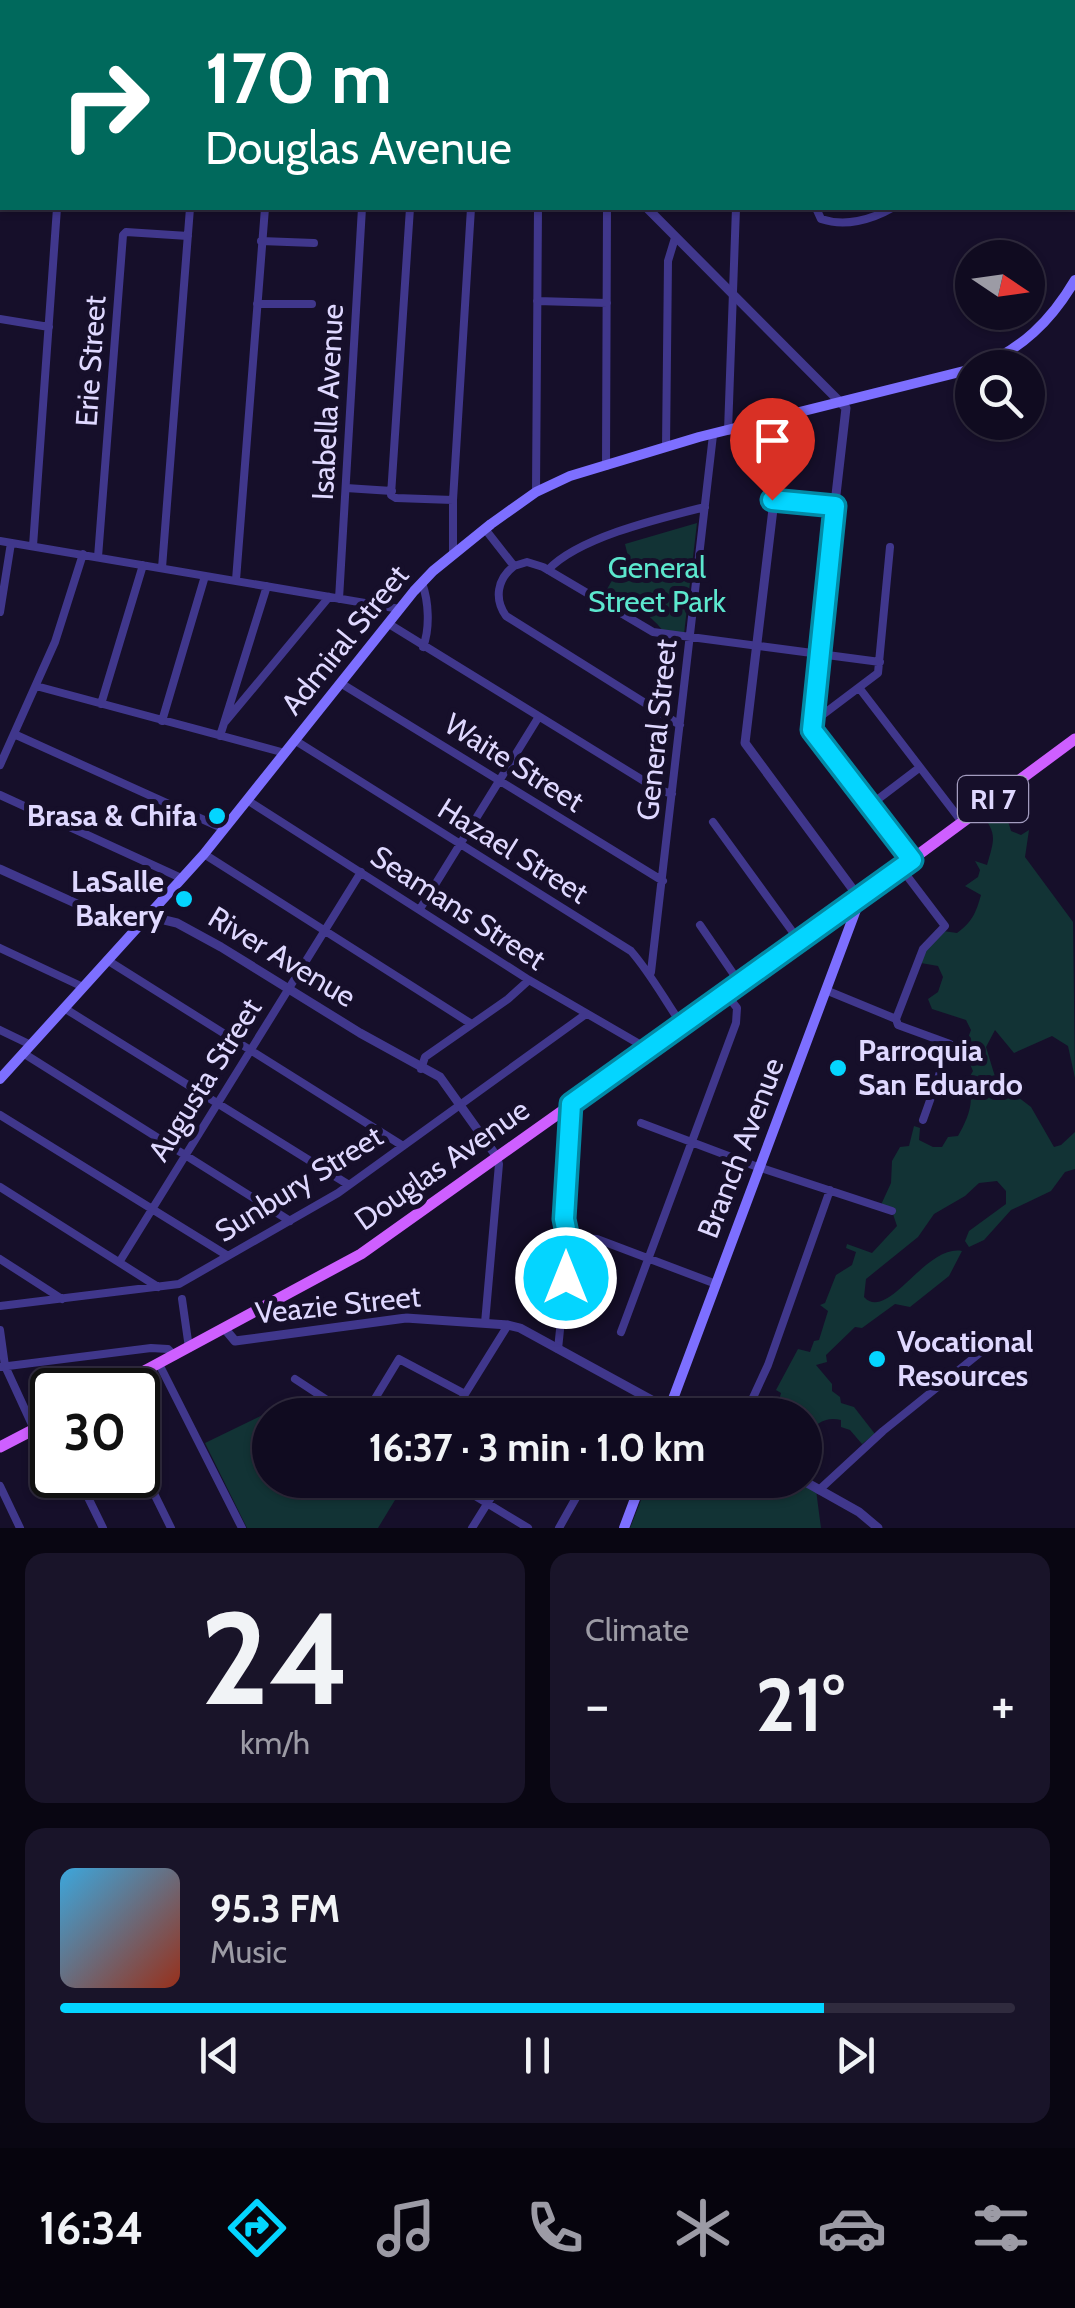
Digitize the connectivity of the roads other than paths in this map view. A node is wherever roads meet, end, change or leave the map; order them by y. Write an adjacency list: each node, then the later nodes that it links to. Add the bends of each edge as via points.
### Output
1 (57, 210): 26 (street)
2 (190, 210): 15 (street)
3 (265, 210): 17 (street)
4 (362, 210): 35 (street, Isabella Avenue)
5 (410, 210): 37 (street)
6 (471, 210): 38 (street)
7 (538, 210): 21 (street)
8 (607, 210): 22 (street)
9 (650, 210): 14 (street)
10 (664, 210): 14 (street)
11 (736, 210): 20 (street)
12 (817, 210): 13 (street, via 821,219 844,222)
13 (887, 210)
14 (660, 222): 16 (street)
15 (188, 236): 49 (street, Erie Street, via 123,235); 52 (street)
16 (675, 238): 20 (street); 33 (street, via 668,261)
17 (261, 241): 18 (street); 23 (street)
18 (314, 243)
19 (1074, 286): 27 (main road, Admiral Street, via 1038,330)
20 (732, 292): 29 (street); 31 (street)
21 (537, 302): 22 (street); 36 (street)
22 (607, 303): 34 (street)
23 (257, 304): 24 (street); 55 (street)
24 (312, 304)
25 (0, 320): 26 (street)
26 (49, 326): 45 (street)
27 (1011, 350)
28 (955, 373): 29 (main road, Admiral Street)
29 (842, 402): 30 (main road, Admiral Street); 40 (street)
30 (784, 417): 31 (main road, Admiral Street); 39 (street)
31 (728, 431): 32 (main road, Admiral Street)
32 (713, 434): 33 (main road, Admiral Street); 41 (street, General Street)
33 (666, 447): 34 (main road, Admiral Street)
34 (606, 466): 36 (main road, Admiral Street)
35 (346, 488): 37 (street); 59 (street, Isabella Avenue)
36 (536, 492): 42 (main road, Admiral Street)
37 (392, 494): 38 (street)
38 (453, 500): 48 (street)
39 (772, 500): 40 (street); 65 (street)
40 (835, 506): 66 (street)
41 (705, 508): 53 (street, via 611,536); 63 (street, General Street)
42 (485, 529): 48 (main road, Admiral Street); 51 (street)
43 (0, 541): 44 (street)
44 (11, 543): 45 (street); 61 (street)
45 (34, 546): 47 (street)
46 (890, 547): 67 (street)
47 (82, 554): 49 (street); 69 (street)
48 (453, 555): 56 (main road, Admiral Street)
49 (98, 557): 50 (street)
50 (143, 564): 52 (street); 71 (street)
51 (514, 566): 53 (street, via 527,562); 76 (street, via 498,594 506,616)
52 (162, 568): 54 (street)
53 (548, 570): 63 (street, via 644,629)
54 (205, 576): 55 (street); 73 (street)
55 (236, 580): 57 (street)
56 (422, 584): 60 (main road, Admiral Street); 64 (street)
57 (267, 586): 58 (street); 74 (street)
58 (328, 597): 59 (street); 74 (street)
59 (339, 599): 60 (street)
60 (400, 610): 62 (main road, Admiral Street)
61 (0, 612)
62 (389, 624): 64 (street); 68 (main road, Admiral Street)
63 (690, 638): 65 (street); 76 (street, General Street)
64 (423, 647): 72 (street)
65 (758, 647): 66 (street); 99 (street, via 746,747)
66 (820, 655): 67 (street); 75 (street)
67 (880, 662): 70 (street)
68 (342, 684): 80 (main road, Admiral Street); 84 (street, Waite Street)
69 (36, 686): 71 (street); 77 (street)
70 (860, 689): 75 (street); 83 (street)
71 (102, 704): 73 (street)
72 (538, 718): 84 (street); 85 (street)
73 (162, 720): 78 (street)
74 (225, 722): 78 (street)
75 (813, 722): 88 (street, via 816,736)
76 (680, 725): 85 (street, General Street)
77 (14, 734): 82 (street); 91 (street)
78 (220, 736): 81 (street)
79 (1075, 738): 90 (main road, Douglas Avenue / RI 7)
80 (296, 741): 81 (main road, Admiral Street); 92 (street, Hazael Street)
81 (285, 753): 87 (main road, Admiral Street)
82 (0, 765)
83 (919, 768): 88 (street); 90 (street)
84 (498, 781): 92 (street); 98 (street, Waite Street)
85 (672, 794): 98 (street, General Street)
86 (0, 795): 97 (street)
87 (248, 800): 91 (main road, Admiral Street); 96 (street, Seamans Street)
88 (869, 806): 94 (street)
89 (713, 822): 104 (street)
90 (962, 822): 94 (main road, Douglas Avenue / RI 7)
91 (224, 829): 93 (main road, Admiral Street)
92 (459, 844): 100 (street); 107 (street, Hazael Street, via 603,932)
93 (204, 854): 97 (main road, Admiral Street); 103 (street)
94 (906, 864): 99 (main road, Douglas Avenue / RI 7); 116 (street, via 945,926 922,949)
95 (0, 869): 101 (street, River Avenue, via 117,920)
96 (361, 872): 100 (street, Seamans Street); 103 (street, Augusta Street)
97 (180, 878): 101 (main road, Admiral Street)
98 (663, 880): 107 (street, General Street)
99 (860, 899): 104 (main road, Douglas Avenue / RI 7); 112 (main road, Branch Avenue)
100 (420, 909): 108 (street, Seamans Street)
101 (144, 919): 106 (main road, Admiral Street); 111 (street, River Avenue, via 185,926)
102 (700, 925): 109 (street)
103 (322, 932): 111 (street, Augusta Street); 117 (street)
104 (800, 942): 109 (main road, Douglas Avenue / RI 7)
105 (0, 948): 110 (street)
106 (107, 960): 110 (main road, Admiral Street); 122 (street)
107 (651, 972): 118 (street, Hazael Street)
108 (529, 980): 115 (street, Seamans Street); 117 (street)
109 (742, 984): 113 (main road, Douglas Avenue / RI 7)
110 (83, 987): 114 (main road, Admiral Street)
111 (287, 990): 122 (street, Augusta Street); 123 (street, River Avenue)
112 (828, 991): 116 (street); 135 (main road, Branch Avenue)
113 (727, 995): 118 (main road, Douglas Avenue / RI 7); 131 (street, via 737,1008 736,1023)
114 (64, 1008): 120 (main road, Admiral Street); 125 (street)
115 (586, 1014): 121 (street, Seamans Street); 127 (street, Sunbury Street)
116 (896, 1019): 129 (street, via 950,1044)
117 (470, 1023): 123 (street, via 425,1057)
118 (682, 1025): 121 (main road, Douglas Avenue / RI 7)
119 (0, 1030): 120 (street)
120 (27, 1049): 124 (main road, Admiral Street); 133 (street)
121 (648, 1049): 126 (main road, Douglas Avenue / RI 7)
122 (250, 1052): 125 (street, Augusta Street); 132 (street)
123 (421, 1068): 127 (street, River Avenue, via 440,1077)
124 (0, 1079)
125 (218, 1103): 133 (street, Augusta Street); 136 (street)
126 (571, 1104): 134 (main road, Douglas Avenue / RI 7); 142 (street, via 564,1219)
127 (461, 1106): 132 (street, Sunbury Street); 134 (street, River Avenue)
128 (0, 1115): 139 (street)
129 (923, 1120)
130 (641, 1123): 131 (street)
131 (692, 1142): 135 (street); 144 (street)
132 (403, 1146): 136 (street, Sunbury Street)
133 (184, 1156): 139 (street, Augusta Street); 141 (street)
134 (496, 1156): 152 (street); 154 (main road, Douglas Avenue / RI 7, via 361,1254)
135 (761, 1167): 138 (street); 147 (main road, Branch Avenue)
136 (350, 1184): 141 (street, Sunbury Street)
137 (0, 1186): 146 (street)
138 (830, 1190): 140 (street); 171 (street)
139 (152, 1210): 143 (street); 146 (street, Augusta Street)
140 (892, 1211)
141 (290, 1221): 143 (street, Sunbury Street)
142 (569, 1243): 144 (street, via 588,1237); 159 (street)
143 (228, 1256): 148 (street, Sunbury Street, via 180,1284)
144 (648, 1257): 147 (street); 156 (street)
145 (0, 1258): 149 (street)
146 (120, 1261): 148 (street)
147 (716, 1284): 170 (main road, Branch Avenue)
148 (158, 1286): 149 (street, Sunbury Street)
149 (62, 1299): 151 (street, Sunbury Street)
150 (182, 1300): 158 (street)
151 (0, 1306)
152 (484, 1322): 153 (street, Veazie Street); 154 (street, Veazie Street, via 406,1318 235,1341)
153 (508, 1326): 159 (street, Veazie Street); 165 (street)
154 (225, 1329): 158 (main road, Douglas Avenue / RI 7)
155 (0, 1330): 162 (street)
156 (621, 1332)
157 (991, 1344): 176 (street)
158 (189, 1348): 160 (main road, Douglas Avenue / RI 7)
159 (558, 1349): 169 (street, Veazie Street)
160 (175, 1356): 161 (main road, Douglas Avenue / RI 7); 162 (street, via 151,1348)
161 (159, 1364): 163 (main road, Douglas Avenue / RI 7); 188 (street)
162 (2, 1366): 172 (street)
163 (151, 1368)
164 (295, 1379): 166 (street)
165 (466, 1394): 167 (street, via 399,1359); 168 (street)
166 (324, 1398)
167 (375, 1398)
168 (463, 1398)
169 (645, 1398)
170 (676, 1398)
171 (753, 1398)
172 (30, 1421)
173 (30, 1431): 174 (main road)
174 (0, 1447)
175 (0, 1486): 185 (street)
176 (822, 1487)
177 (822, 1492): 193 (street)
178 (89, 1498): 186 (street)
179 (156, 1498): 187 (street)
180 (478, 1498): 184 (street)
181 (491, 1498): 184 (street)
182 (576, 1498): 191 (street)
183 (635, 1498): 192 (main road)
184 (487, 1504): 189 (street); 190 (street)
185 (20, 1528)
186 (103, 1528)
187 (171, 1528)
188 (242, 1528)
189 (472, 1528)
190 (528, 1528)
191 (559, 1528)
192 (624, 1528)
193 (878, 1528)

